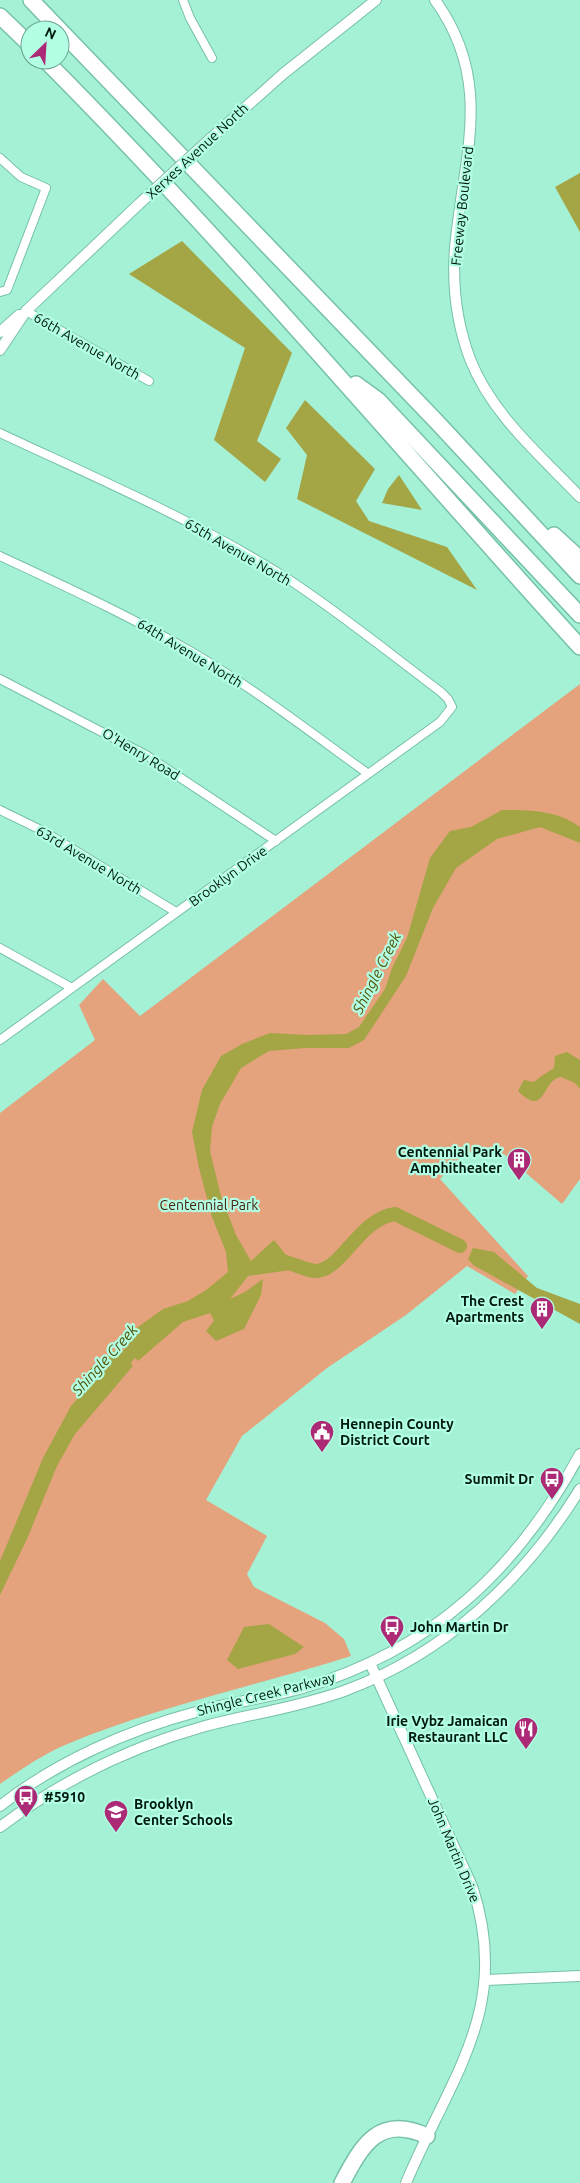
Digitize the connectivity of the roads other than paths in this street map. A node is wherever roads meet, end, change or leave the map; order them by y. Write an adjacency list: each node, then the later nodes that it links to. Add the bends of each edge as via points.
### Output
1 (31, 0): 16 (highway)
2 (183, 0): 7 (street)
3 (376, 0): 11 (street, Xerxes Avenue North, bridge, via 283,74)
4 (435, 0): 18 (street, Freeway Boulevard, via 454,32 470,82 472,116 455,249 456,301 470,360 498,410)
5 (0, 16): 6 (highway)
6 (20, 35)
7 (212, 58)
8 (56, 70): 14 (highway)
9 (0, 158): 10 (street, via 21,177 46,188)
10 (4, 291)
11 (26, 311): 12 (street, Xerxes Avenue North); 13 (street, Xerxes Avenue North); 15 (street, 66th Avenue North)
12 (0, 332)
13 (0, 350)
14 (332, 367): 22 (highway, via 378,400); 23 (highway)
15 (149, 381)
16 (436, 421): 20 (highway); 21 (highway)
17 (0, 433): 25 (street, 65th Avenue North, via 154,505 285,577 441,692)
18 (580, 498)
19 (0, 556): 26 (street, 64th Avenue North, via 138,621 191,651 244,684)
20 (580, 560)
21 (580, 576)
22 (580, 615)
23 (580, 647)
24 (0, 678): 28 (street, O'Henry Road, via 146,755)
25 (452, 707): 26 (street, Brooklyn Drive, via 440,722)
26 (367, 773): 28 (street, Brooklyn Drive)
27 (0, 810): 29 (street, 63rd Avenue North, via 43,831)
28 (276, 841): 29 (street, Brooklyn Drive)
29 (176, 912): 31 (street, Brooklyn Drive)
30 (0, 948): 31 (street)
31 (72, 988): 32 (street, Brooklyn Drive)
32 (0, 1040)
33 (580, 1454): 34 (street, Shingle Creek Parkway)
34 (566, 1480): 35 (street); 36 (street, Shingle Creek Parkway, via 526,1539 490,1579 434,1626)
35 (580, 1488): 37 (street, Shingle Creek Parkway, via 547,1539 501,1591 450,1635 419,1656)
36 (370, 1663): 37 (street, John Martin Drive); 38 (street, Shingle Creek Parkway, via 303,1688 197,1712 128,1735 77,1758)
37 (375, 1678): 39 (street, Shingle Creek Parkway, via 309,1703 203,1727 125,1754 54,1790); 41 (street, John Martin Drive, via 472,1886 483,1925)
38 (0, 1806)
39 (0, 1828)
40 (580, 1976): 41 (street)
41 (486, 1980): 42 (street, John Martin Drive, via 475,2033)
42 (427, 2136): 43 (highway, via 405,2128 375,2136 361,2148); 44 (street, John Martin Drive)
43 (342, 2183)
44 (406, 2183)

